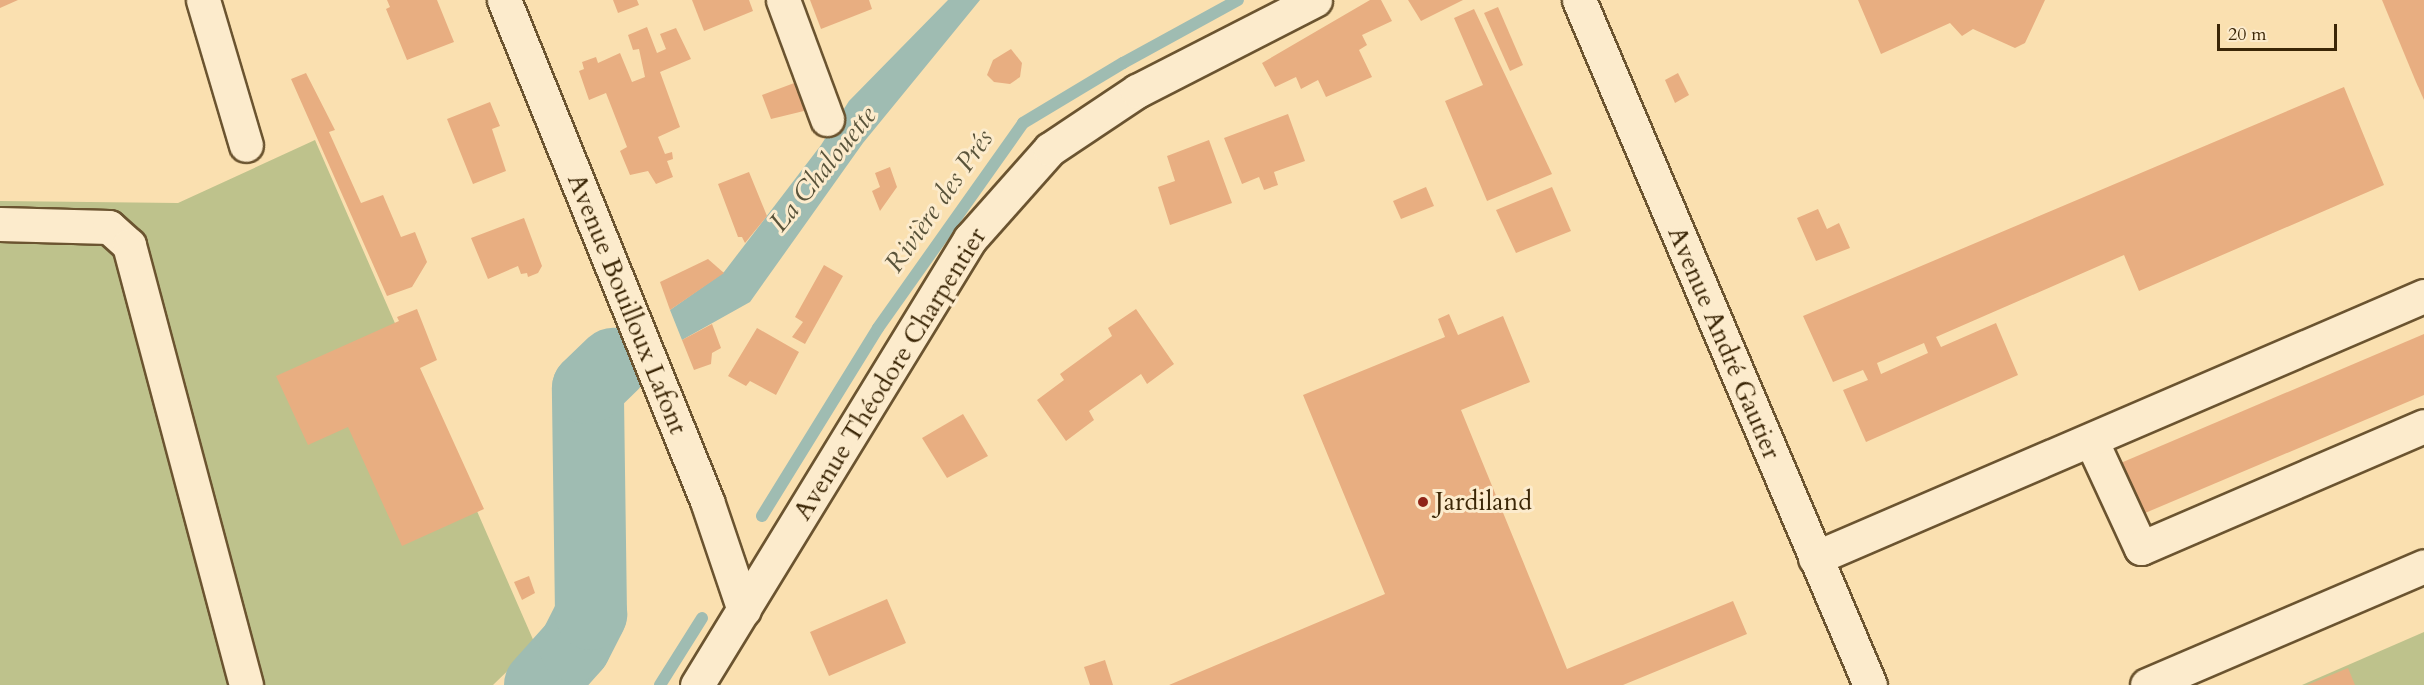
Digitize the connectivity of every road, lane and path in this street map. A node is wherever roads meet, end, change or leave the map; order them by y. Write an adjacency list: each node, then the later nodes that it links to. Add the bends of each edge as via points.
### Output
1 (203, 0): 7 (street)
2 (504, 0): 14 (street, Avenue Bouilloux Lafont, via 707,501)
3 (783, 0): 6 (street)
4 (1315, 0): 14 (street, Avenue Théodore Charpentier, via 1137,91 1050,149 970,239)
5 (1579, 0): 12 (street, Avenue André Gautier)
6 (826, 119)
7 (246, 145)
8 (0, 224): 16 (street, via 110,227 129,245)
9 (2424, 296): 11 (street)
10 (2424, 426): 11 (street, via 2141,548)
11 (2091, 440): 12 (street)
12 (1815, 558): 18 (street, Avenue André Gautier)
13 (2424, 566): 15 (street)
14 (744, 610): 17 (street, Avenue Théodore Charpentier)
15 (2183, 677): 19 (street)
16 (246, 685)
17 (697, 685)
18 (1870, 685)
19 (2147, 685)

